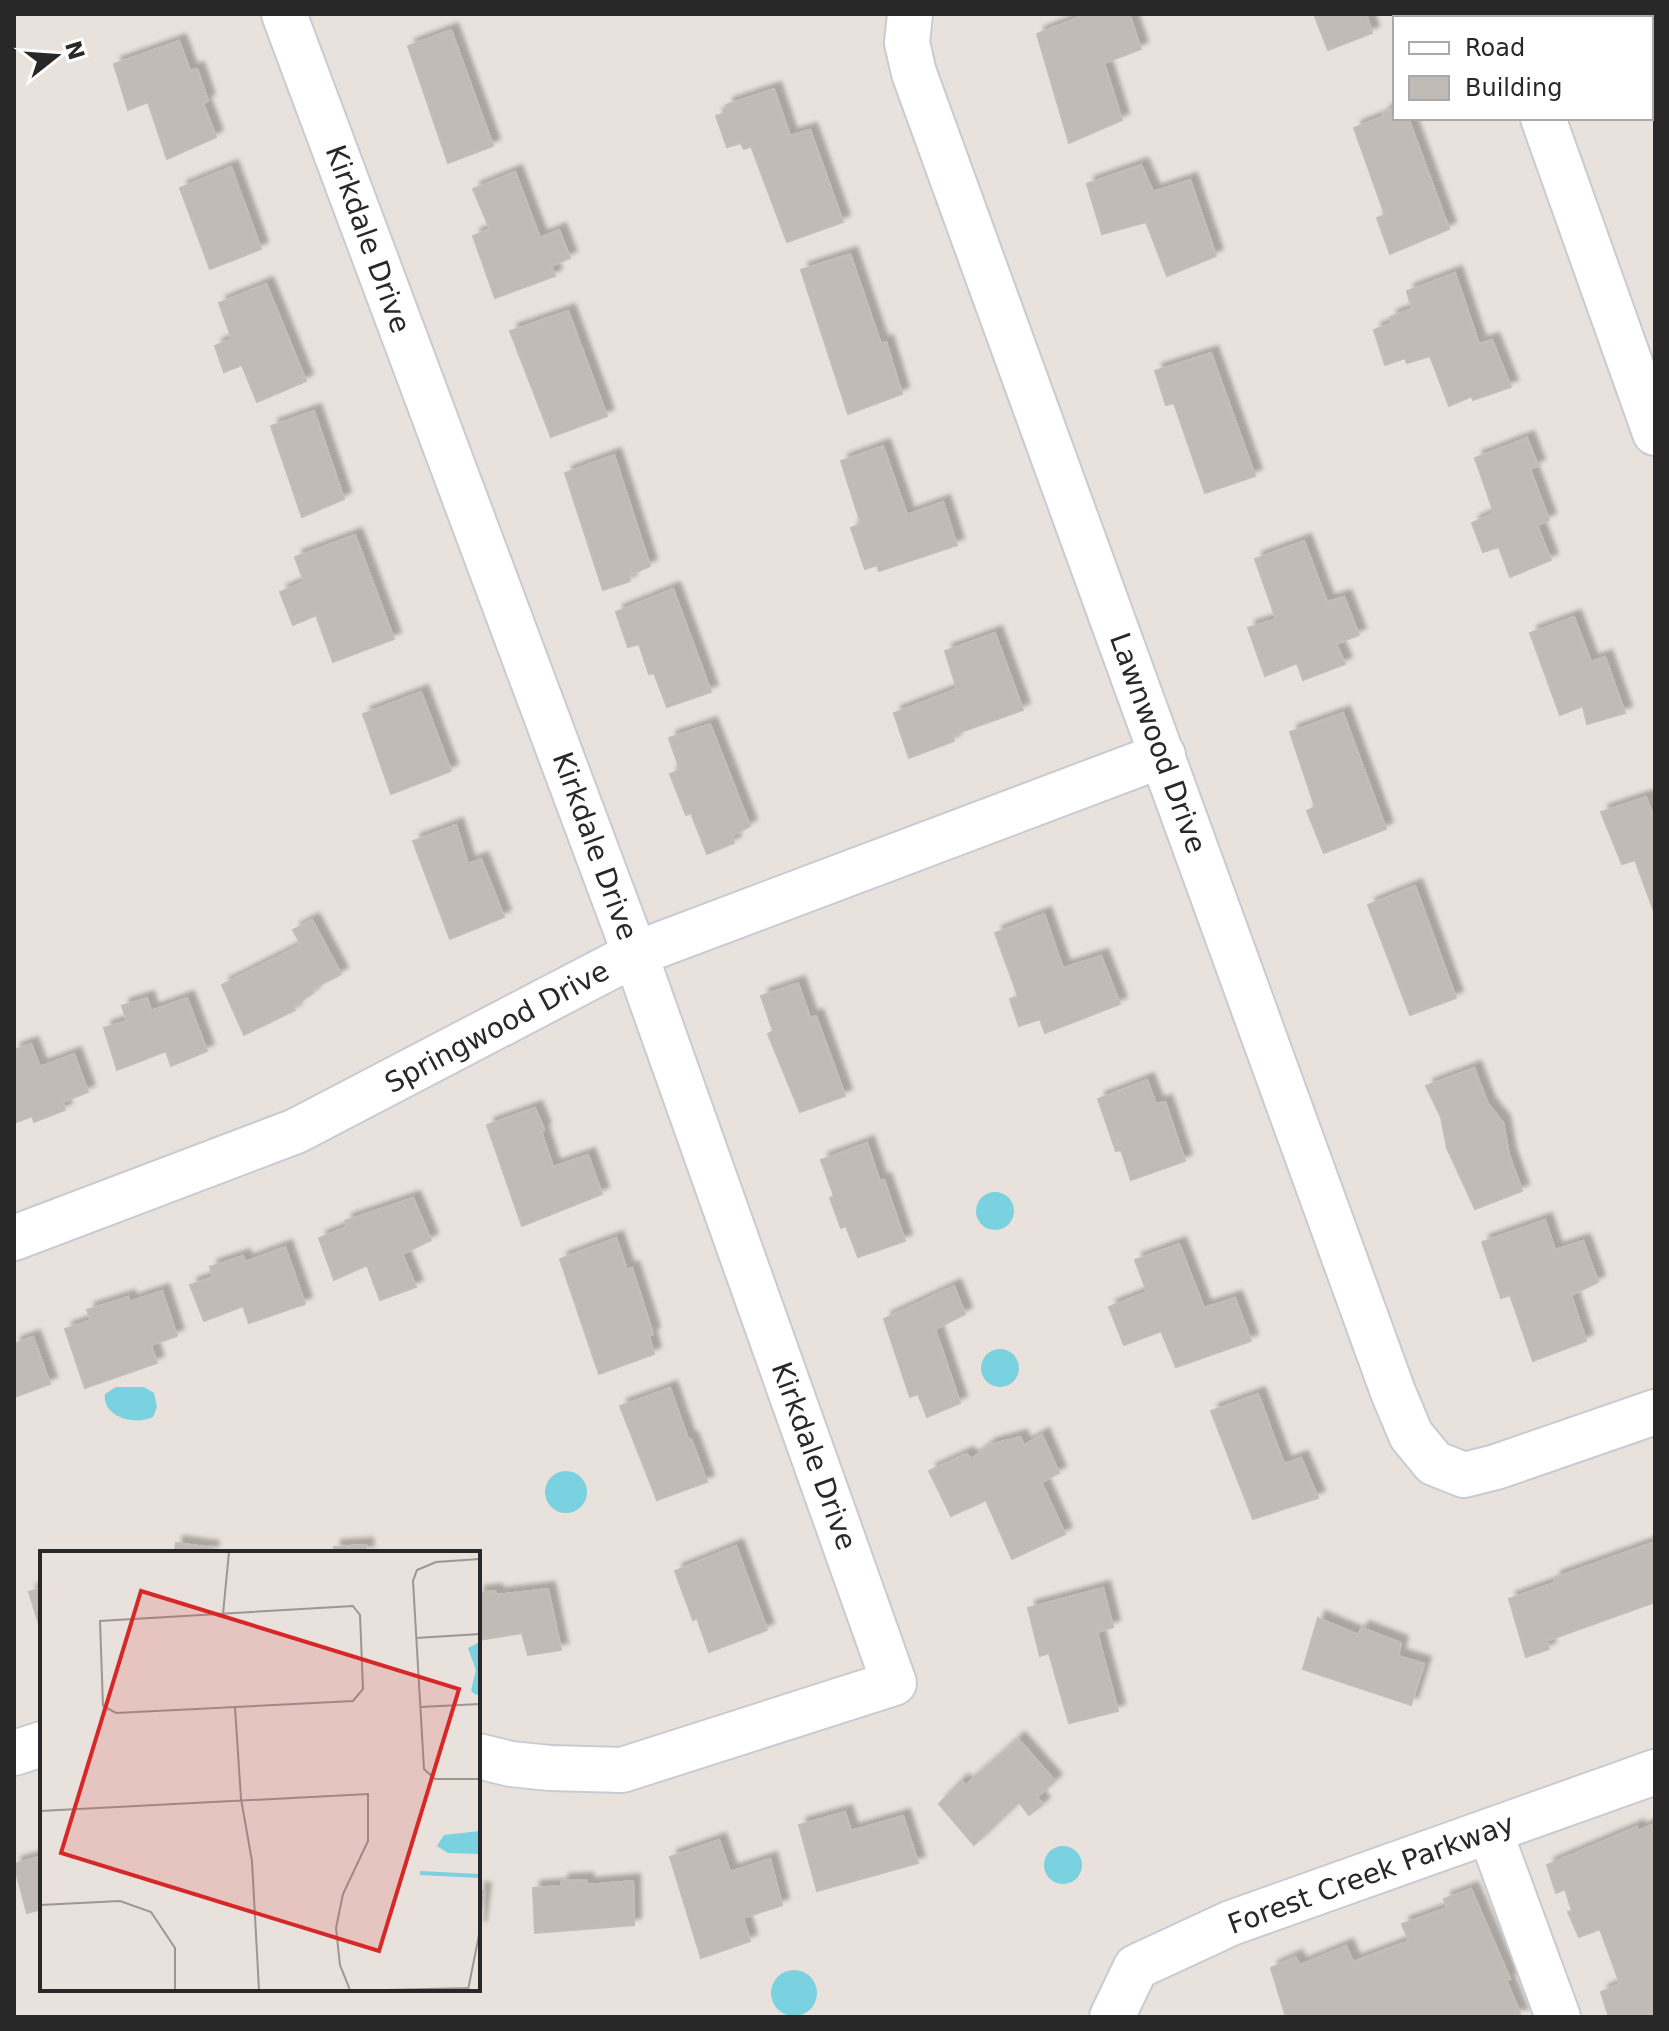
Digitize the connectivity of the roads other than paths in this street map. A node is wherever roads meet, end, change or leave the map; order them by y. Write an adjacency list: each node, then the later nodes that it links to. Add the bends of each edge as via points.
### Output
1 (284, 14): 6 (street, Kirkdale Drive)
2 (910, 14): 5 (street, Lawnwood Drive, via 907,43 914,73)
3 (1544, 120): 4 (street)
4 (1655, 433)
5 (1163, 755): 6 (street, Springwood Drive); 8 (street, Lawnwood Drive, via 1411,1435 1434,1463 1464,1475)
6 (635, 954): 7 (street, Springwood Drive, via 296,1131); 11 (street, Kirkdale Drive, via 894,1683 622,1770 550,1768)
7 (14, 1238)
8 (1655, 1412)
9 (40, 1745): 10 (street)
10 (14, 1753)
11 (480, 1756)
12 (1655, 1772): 13 (street, Forest Creek Parkway)
13 (1490, 1832): 14 (street, Forest Creek Parkway, via 1231,1923 1136,1967); 15 (street)
14 (1113, 2014)
15 (1558, 2017)

